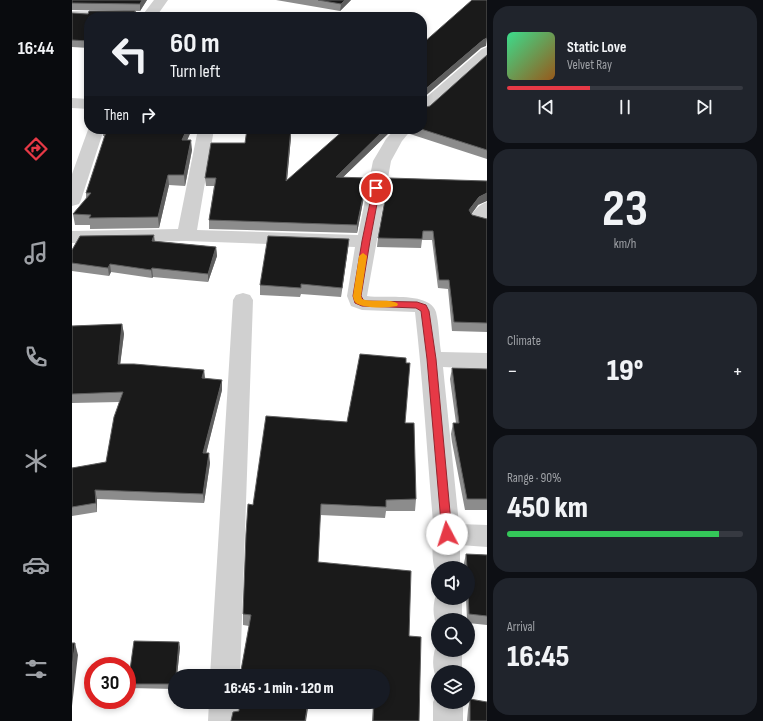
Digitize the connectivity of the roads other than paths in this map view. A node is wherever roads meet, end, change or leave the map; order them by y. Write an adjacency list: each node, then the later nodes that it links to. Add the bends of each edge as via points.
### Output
1 (161, 0): 2 (street)
2 (153, 12)
3 (72, 15): 4 (street)
4 (84, 15)
5 (487, 52): 8 (street)
6 (72, 103): 7 (street)
7 (84, 104)
8 (427, 106)
9 (94, 134): 12 (street)
10 (205, 134): 15 (street)
11 (400, 134): 17 (street, via 382,161)
12 (72, 200)
13 (487, 208): 14 (street, via 478,218)
14 (487, 221)
15 (186, 235): 16 (street); 17 (street)
16 (72, 237)
17 (366, 241): 19 (street, via 358,301 368,304 409,304 422,307 425,311)
18 (243, 300): 24 (street)
19 (431, 359): 20 (street); 21 (street)
20 (487, 361)
21 (447, 534): 22 (street); 23 (street)
22 (487, 536)
23 (447, 561)
24 (225, 669)
25 (224, 709): 27 (street)
26 (448, 709): 28 (street)
27 (223, 721)
28 (448, 721)

